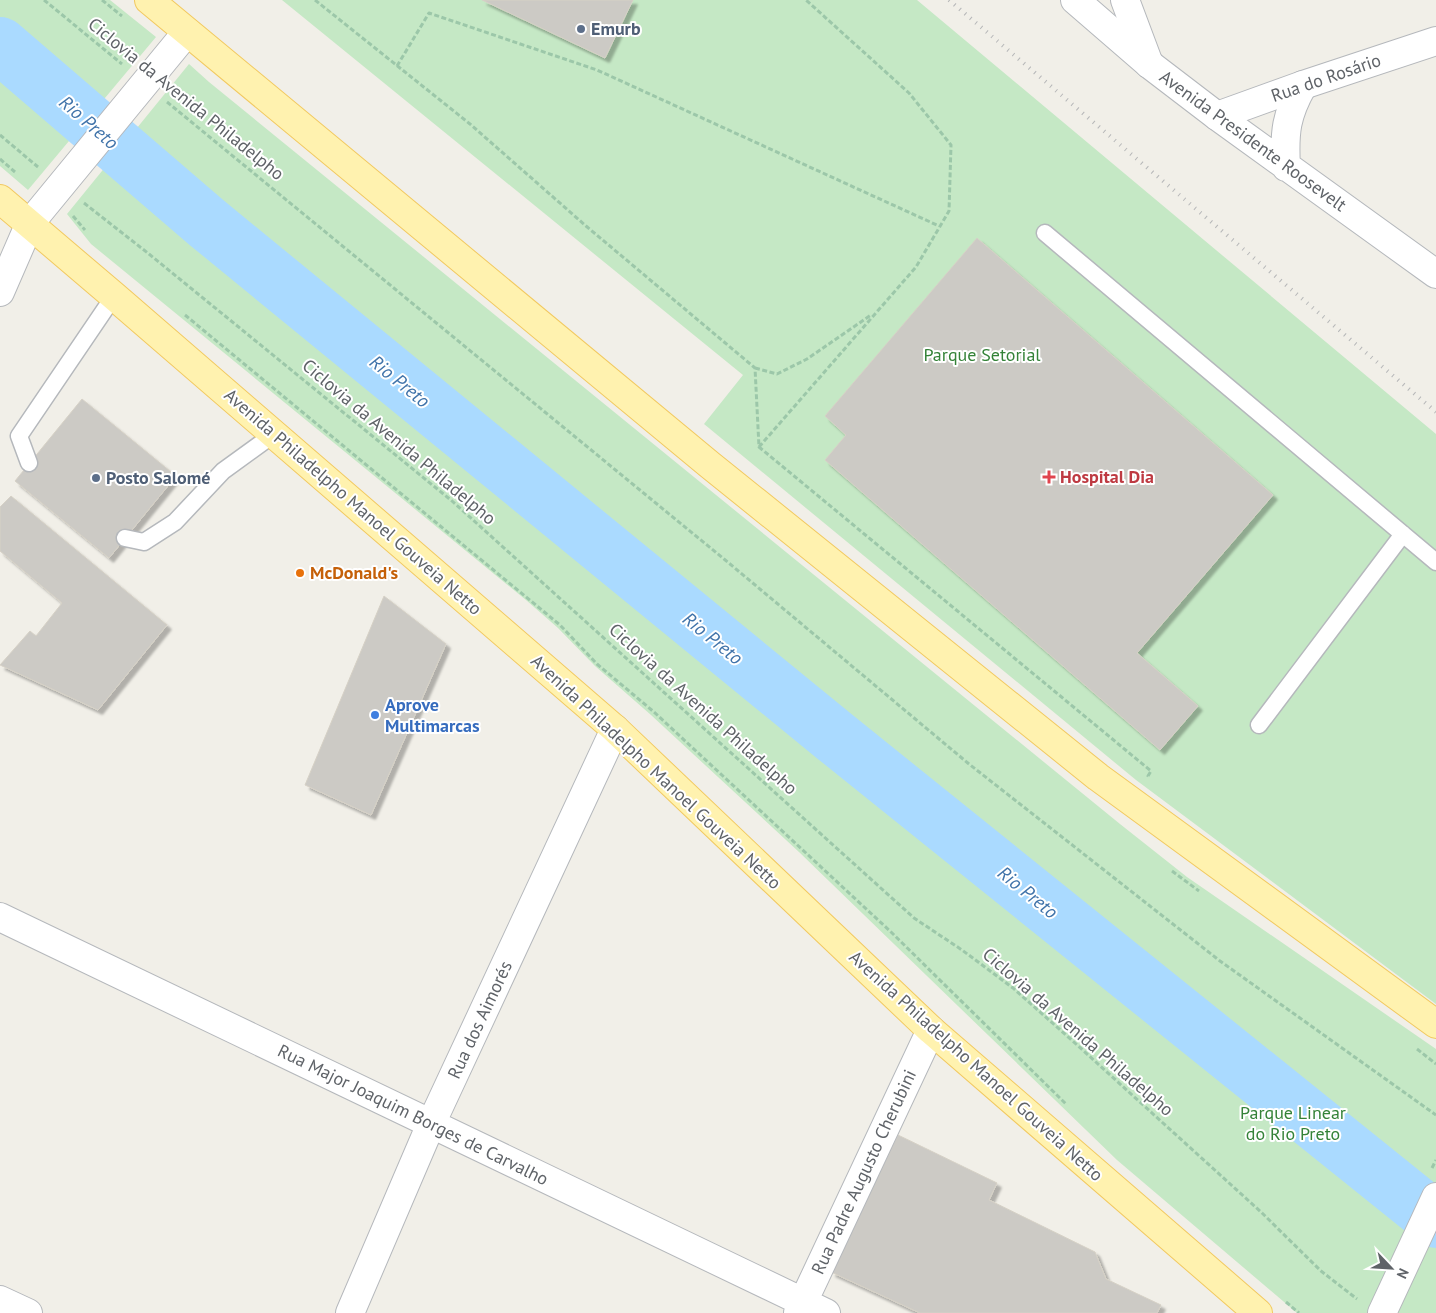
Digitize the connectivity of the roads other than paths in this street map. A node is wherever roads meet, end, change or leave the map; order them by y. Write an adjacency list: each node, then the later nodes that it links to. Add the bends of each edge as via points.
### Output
1 (149, 0): 4 (main road)
2 (1125, 0): 6 (street)
3 (1082, 1): 6 (street, Avenida Presidente Roosevelt)
4 (187, 32): 11 (street); 24 (main road, via 710,465 1098,777)
5 (1436, 41): 7 (street, Rua do Rosário)
6 (1149, 64): 8 (street, Avenida Presidente Roosevelt)
7 (1303, 84): 8 (street, Rua do Rosário); 9 (street, via 1287,120 1284,140)
8 (1217, 116): 9 (street, Avenida Presidente Roosevelt)
9 (1286, 167): 13 (street, Avenida Presidente Roosevelt)
10 (0, 200): 11 (main road, Avenida Philadelpho Manoel Gouveia Netto)
11 (30, 223): 14 (street); 15 (main road, Avenida Philadelpho Manoel Gouveia Netto)
12 (1045, 233): 18 (lane)
13 (1436, 274)
14 (0, 292)
15 (114, 296): 16 (main road, Avenida Philadelpho Manoel Gouveia Netto); 17 (lane, via 19,436)
16 (274, 434): 19 (lane, via 223,471 175,522 144,542); 22 (main road, Avenida Philadelpho Manoel Gouveia Netto)
17 (29, 463)
18 (1403, 534): 20 (lane); 21 (lane)
19 (125, 538)
20 (1436, 562)
21 (1259, 725)
22 (616, 729): 25 (main road, Avenida Philadelpho Manoel Gouveia Netto); 26 (street, Rua dos Aimorés)
23 (0, 917): 26 (street, Rua Major Joaquim Borges de Carvalho)
24 (1436, 1024)
25 (931, 1030): 30 (street, Rua Padre Augusto Cherubini); 33 (main road, Avenida Philadelpho Manoel Gouveia Netto)
26 (431, 1124): 30 (street, Rua Major Joaquim Borges de Carvalho); 32 (street, Rua dos Aimorés)
27 (1436, 1197): 29 (street, via 1403,1268)
28 (0, 1300): 31 (street)
29 (1371, 1307)
30 (809, 1309)
31 (28, 1313)
32 (350, 1313)
33 (1258, 1313)

